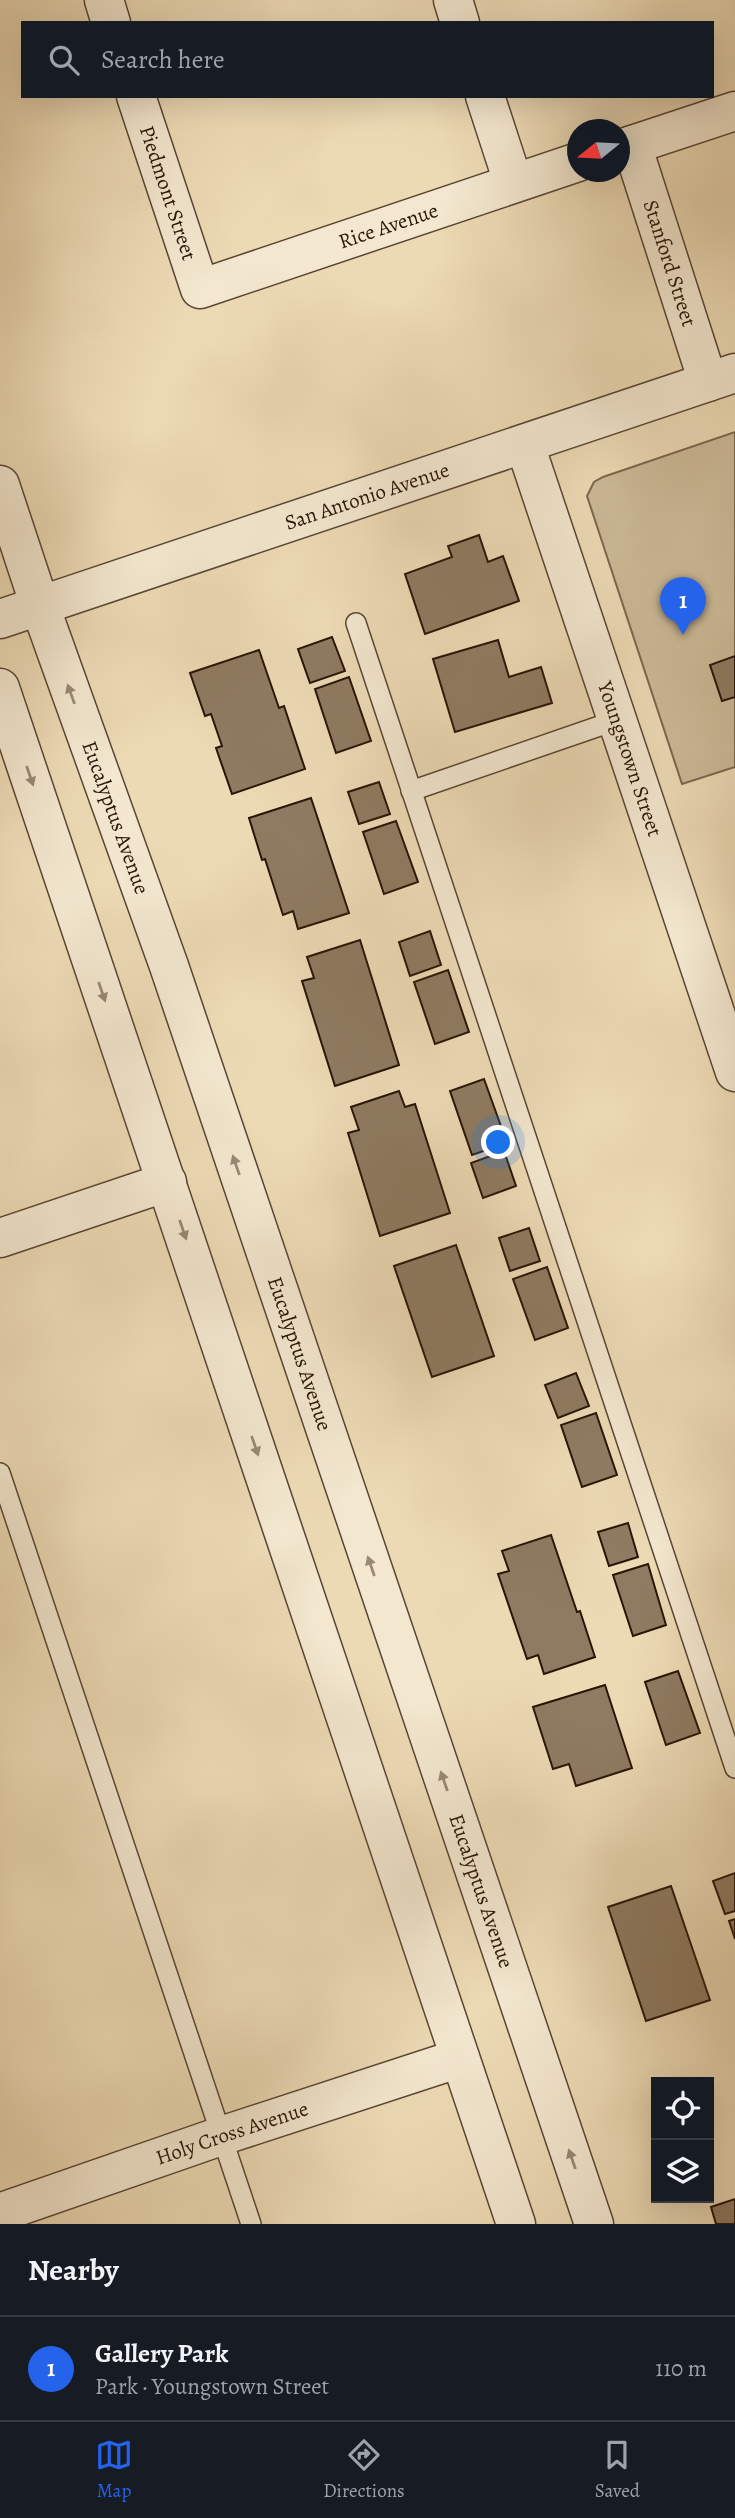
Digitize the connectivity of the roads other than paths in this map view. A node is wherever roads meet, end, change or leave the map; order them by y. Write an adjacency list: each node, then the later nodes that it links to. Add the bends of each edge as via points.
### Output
1 (104, 0): 3 (street)
2 (453, 0): 4 (street)
3 (110, 21)
4 (459, 21)
5 (137, 98): 12 (street, Piedmont Street)
6 (486, 98): 11 (street)
7 (735, 111): 8 (street)
8 (630, 146)
9 (630, 157): 13 (street, Stanford Street)
10 (567, 166): 11 (street, Rice Avenue)
11 (513, 183): 12 (street, Rice Avenue)
12 (200, 289)
13 (722, 377): 14 (street, San Antonio Avenue)
14 (525, 445): 16 (street, San Antonio Avenue); 20 (street, Youngstown Street)
15 (0, 485): 16 (street, Eucalyptus Avenue)
16 (40, 606): 17 (street, San Antonio Avenue); 32 (street, Eucalyptus Avenue, one-way to 16, via 169,966)
17 (0, 619)
18 (356, 623): 21 (lane)
19 (0, 688): 23 (street, one-way to 23)
20 (617, 720): 21 (lane); 22 (street, Youngstown Street)
21 (411, 791): 26 (lane)
22 (735, 1072)
23 (167, 1182): 24 (street); 27 (street, one-way to 27)
24 (0, 1238)
25 (0, 1473): 28 (lane)
26 (735, 1768)
27 (460, 2057): 28 (street, Holy Cross Avenue); 31 (street)
28 (220, 2136): 29 (street, Holy Cross Avenue); 30 (lane)
29 (5, 2210)
30 (251, 2224)
31 (516, 2224)
32 (594, 2224)

